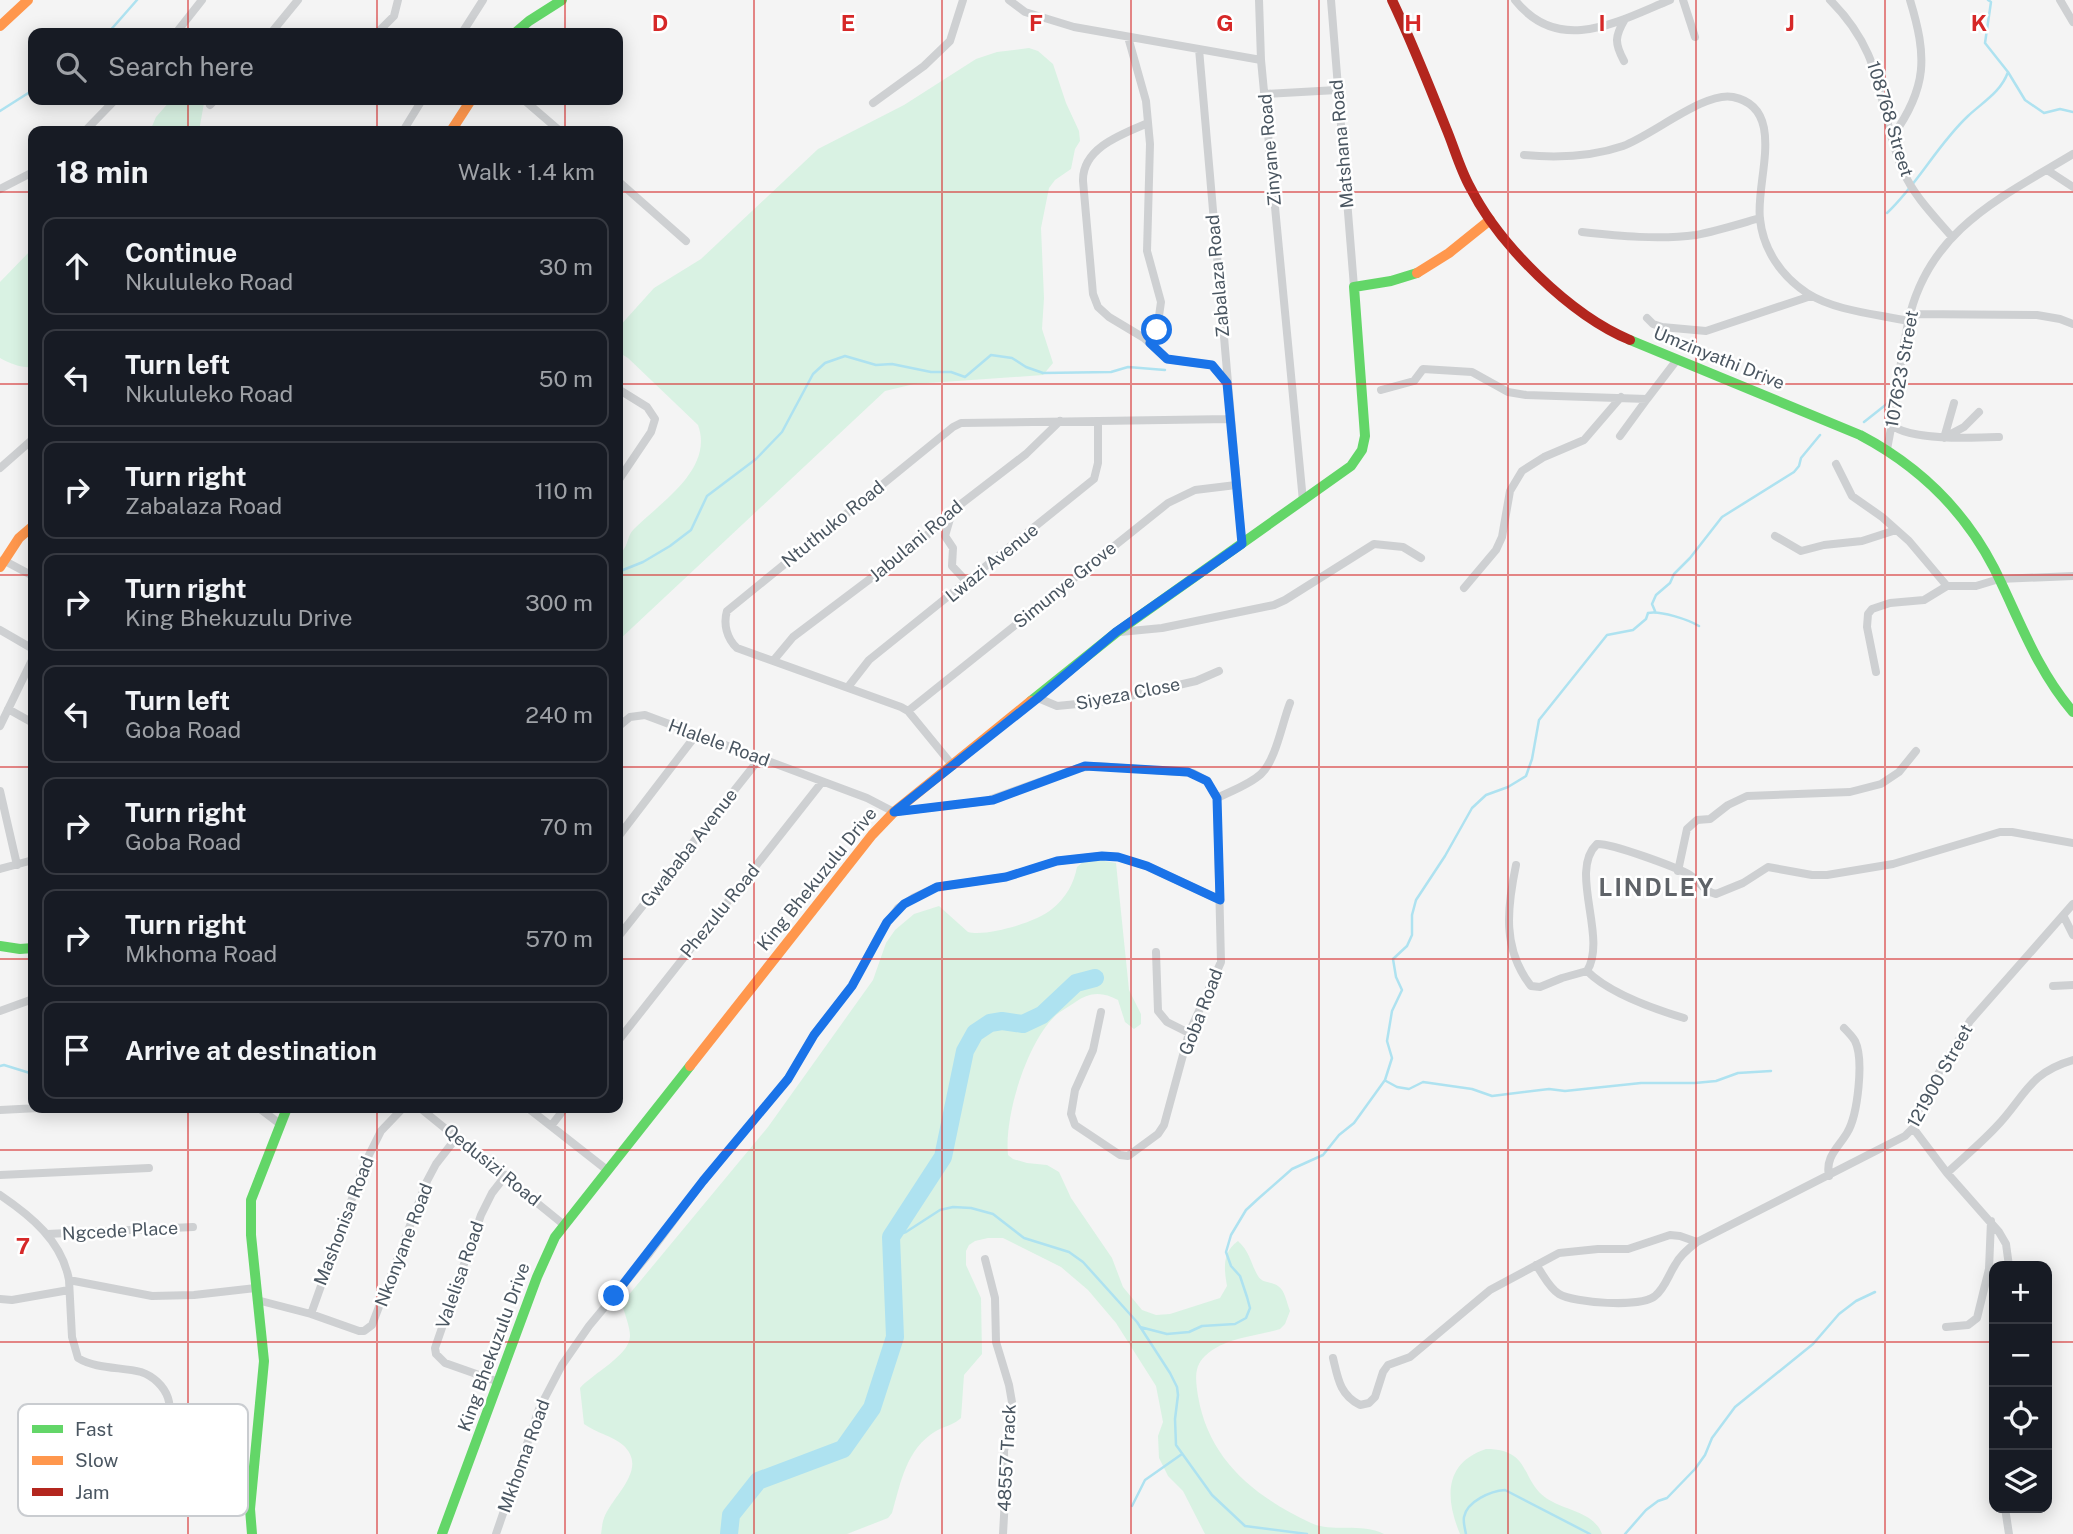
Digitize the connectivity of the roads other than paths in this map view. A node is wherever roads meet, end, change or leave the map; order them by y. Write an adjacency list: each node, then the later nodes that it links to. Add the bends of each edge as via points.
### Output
1 (28, 0): 20 (street)
2 (202, 0): 21 (street)
3 (298, 0): 22 (street)
4 (398, 0): 23 (street, via 394,16)
5 (483, 0): 24 (street)
6 (562, 0): 25 (street)
7 (964, 0): 33 (street, via 950,41)
8 (1009, 0): 26 (street, via 1035,16)
9 (1259, 0): 29 (street, Zinyane Road)
10 (1331, 0): 31 (street, Matshana Road)
11 (1392, 0): 52 (street, Umzinyathi Drive, via 1462,171)
12 (1515, 0): 18 (street, via 1531,17 1564,30 1591,30)
13 (1670, 0): 18 (street)
14 (1683, 0): 27 (street)
15 (1830, 0): 43 (street, 108768 Street, via 1867,48)
16 (1910, 0): 43 (street, via 1920,32 1922,65 1913,104)
17 (2060, 0): 19 (street)
18 (1625, 18): 30 (street, via 1616,36)
19 (2073, 22)
20 (0, 26)
21 (181, 28)
22 (275, 28)
23 (382, 28)
24 (466, 28)
25 (521, 28)
26 (1128, 37): 28 (street); 38 (street)
27 (1695, 37)
28 (1199, 49): 29 (street); 63 (street, Zabalaza Road)
29 (1261, 60): 32 (street, Zinyane Road)
30 (1624, 61)
31 (1337, 90): 32 (street); 56 (street, Matshana Road)
32 (1265, 94): 83 (street, Zinyane Road)
33 (873, 103)
34 (110, 105): 39 (street)
35 (419, 105): 40 (street)
36 (468, 105): 41 (street)
37 (530, 105): 42 (street)
38 (1148, 123): 61 (street, via 1147,251 1161,302); 61 (street, via 1111,140 1090,159 1082,176 1098,307)
39 (90, 126)
40 (406, 126)
41 (454, 126)
42 (554, 126)
43 (1892, 137): 54 (street, 108768 Street, via 1908,181)
44 (2073, 154): 46 (street, 107623 Street)
45 (1524, 155): 51 (street, via 1601,152 1639,140 1710,99 1738,98 1756,110 1765,128)
46 (2047, 170): 49 (street); 54 (street, 107623 Street, via 1983,209)
47 (28, 175): 50 (street)
48 (623, 185): 55 (street)
49 (2073, 187)
50 (0, 189)
51 (1760, 218): 53 (street, via 1683,236); 57 (street, via 1778,266)
52 (1490, 220): 56 (street, via 1416,273); 62 (street, Umzinyathi Drive, via 1527,265 1570,304 1623,337)
53 (1582, 232)
54 (1952, 237): 58 (street, 107623 Street, via 1923,278)
55 (686, 241)
56 (1354, 287): 83 (street, King Bhekuzulu Drive, via 1364,444 1350,466)
57 (1811, 296): 58 (street, via 1840,306); 59 (street, via 1706,331 1662,327)
58 (1909, 317): 60 (street, via 2037,315); 73 (street, 107623 Street)
59 (1647, 318)
60 (2073, 324)
61 (1150, 343): 63 (street, via 1167,359 1212,365)
62 (1676, 361): 67 (street); 78 (street, Umzinyathi Drive)
63 (1227, 383): 70 (street, Zabalaza Road)
64 (1381, 390): 66 (street, via 1410,383 1423,369 1435,369 1472,372 1499,388 1526,395)
65 (623, 392): 81 (street, via 647,407 654,419 651,432)
66 (1621, 397): 67 (street); 96 (street, via 1584,440 1522,471 1510,491 1496,550)
67 (1647, 399): 74 (street)
68 (1954, 403): 76 (street)
69 (1979, 412): 76 (street)
70 (1230, 419): 72 (street, Ntuthuko Road); 82 (street, Zabalaza Road)
71 (1060, 421): 72 (street, Ntuthuko Road); 84 (street, Jabulani Road, via 1026,454); 100 (street, Ntuthuko Road, via 957,425 729,608 725,620 734,645)
72 (1098, 421): 94 (street, Lwazi Avenue, via 1094,480)
73 (1892, 425): 76 (street, via 1899,431); 78 (street, 107623 Street)
74 (1620, 436)
75 (1999, 437): 76 (street)
76 (1944, 438)
77 (28, 443): 80 (street)
78 (1887, 449): 93 (street, Umzinyathi Drive, via 1932,487 1970,529)
79 (1836, 464): 86 (street, via 1851,495)
80 (0, 468)
81 (623, 474)
82 (1236, 485): 88 (street, Zabalaza Road); 108 (street, Simunye Grove, via 1195,491 1168,503)
83 (1303, 501): 88 (street, King Bhekuzulu Drive)
84 (952, 511): 94 (street, via 945,536 953,548 952,566); 100 (street, Jabulani Road, via 923,539 793,637)
85 (28, 530): 90 (street)
86 (1896, 530): 87 (street, via 1863,541 1801,551); 95 (street)
87 (1775, 536)
88 (1242, 544): 98 (street, King Bhekuzulu Drive)
89 (1421, 558): 98 (street, via 1403,547 1374,544 1267,607 1162,628)
90 (2, 563): 91 (street)
91 (28, 574)
92 (2073, 576): 93 (street)
93 (1999, 579): 95 (street, via 1976,586); 109 (street, Umzinyathi Drive, via 2045,676)
94 (967, 582): 104 (street, Lwazi Avenue, via 869,660)
95 (1947, 586): 103 (street, via 1924,600 1890,603 1869,611 1867,626)
96 (1464, 589)
97 (0, 630): 99 (street)
98 (1116, 632): 105 (street, King Bhekuzulu Drive)
99 (28, 646)
100 (773, 661): 104 (street, Ntuthuko Road)
101 (28, 668): 107 (street)
102 (1219, 671): 105 (street, Siyeza Close, via 1196,681 1108,701 1057,706)
103 (1876, 672)
104 (848, 687): 108 (street, Ntuthuko Road)
105 (1038, 698): 116 (street, King Bhekuzulu Drive)
106 (1290, 703): 119 (street, via 1272,758 1261,774)
107 (8, 709): 110 (street); 112 (street)
108 (908, 711): 116 (street, Ntuthuko Road)
109 (2073, 712)
110 (28, 720)
111 (623, 723): 113 (street, Hlalele Road, via 645,715)
112 (0, 726)
113 (696, 735): 115 (street, Hlalele Road); 121 (street)
114 (1916, 751): 127 (street, via 1899,772 1881,784 1850,792 1748,796 1710,819 1697,820 1687,829)
115 (760, 758): 117 (street, Hlalele Road); 131 (street, Gwababa Avenue)
116 (953, 766): 120 (street, King Bhekuzulu Drive)
117 (822, 782): 120 (street, Hlalele Road); 145 (street, Phezulu Road)
118 (0, 791): 124 (street)
119 (1217, 798): 120 (street, via 1207,781 1188,772 1085,766 993,800); 128 (street, Goba Road)
120 (894, 812): 160 (street, King Bhekuzulu Drive)
121 (623, 830)
122 (2073, 843): 127 (street, via 2000,832 1893,864 1827,875 1765,867 1716,894)
123 (28, 861): 124 (street)
124 (16, 865): 126 (street)
125 (1516, 865): 136 (street, via 1509,942 1525,979 1540,987)
126 (0, 869)
127 (1678, 871): 136 (street, via 1601,843 1590,851 1587,883 1594,946)
128 (1220, 900): 144 (street, Goba Road, via 1221,962); 186 (street, Mkhoma Road, via 1147,866 1102,856 937,887 898,908 852,986 814,1035 788,1079 562,1365 539,1409)
129 (2073, 904): 130 (street, 121900 Street)
130 (2063, 915): 132 (street); 157 (street, 121900 Street, via 1969,1021 1932,1084)
131 (623, 931)
132 (2073, 935)
133 (0, 946): 134 (street)
134 (28, 948)
135 (1156, 952): 144 (street, via 1158,1011 1167,1022)
136 (1587, 971): 142 (street, via 1609,987)
137 (2073, 985): 138 (street)
138 (2053, 986)
139 (28, 1001): 140 (street)
140 (0, 1011)
141 (1101, 1012): 144 (street, Goba Road, via 1071,1116 1075,1125 1123,1156 1133,1153 1164,1125)
142 (1684, 1018)
143 (1844, 1028): 164 (street, via 1855,1041 1859,1069 1852,1120 1828,1161)
144 (1189, 1032)
145 (623, 1035)
146 (2073, 1060): 161 (street, via 2032,1081 1996,1127)
147 (28, 1109): 148 (street)
148 (0, 1110)
149 (266, 1113): 155 (street)
150 (285, 1113): 155 (street)
151 (398, 1113): 178 (street, Mashonisa Road, via 381,1131 364,1165)
152 (426, 1113): 158 (street, Qedusizi Road)
153 (534, 1113): 156 (street)
154 (561, 1113): 156 (street)
155 (280, 1124): 175 (street, via 251,1200)
156 (551, 1126): 160 (street)
157 (1913, 1128): 161 (street); 164 (street, 121900 Street)
158 (457, 1137): 163 (street, Qedusizi Road); 178 (street, Nkonyane Road, via 427,1181 369,1329 359,1331)
159 (149, 1168): 162 (street)
160 (607, 1170): 167 (street, King Bhekuzulu Drive)
161 (1947, 1173): 166 (street)
162 (0, 1175)
163 (506, 1175): 167 (street, Qedusizi Road); 181 (street, Valelisa Road, via 481,1215 435,1348 445,1363)
164 (1829, 1176): 170 (street, 121900 Street)
165 (0, 1195): 169 (street)
166 (1991, 1221): 172 (street, via 2006,1244); 179 (street, via 1989,1269 1977,1318 1968,1325)
167 (564, 1224): 181 (street, King Bhekuzulu Drive, via 537,1277)
168 (193, 1227): 169 (street, Ngcede Place)
169 (47, 1234): 174 (street, via 66,1265)
170 (1697, 1242): 173 (street, via 1670,1235 1628,1249 1562,1252); 173 (street, via 1675,1264 1662,1289 1644,1301 1575,1300 1560,1294)
171 (985, 1259): 187 (street, 48557 Track, via 995,1298 996,1342 1013,1408 1004,1451)
172 (2008, 1261)
173 (1536, 1265): 180 (street, via 1484,1294 1410,1357 1385,1368 1368,1403 1360,1405 1345,1394)
174 (69, 1285): 175 (street, via 152,1296); 176 (street); 182 (street, via 78,1358 143,1373 157,1381)
175 (256, 1288): 177 (street)
176 (0, 1299)
177 (257, 1300): 178 (street); 184 (street, via 264,1361)
178 (311, 1314)
179 (1946, 1326)
180 (1334, 1358)
181 (499, 1382): 185 (street, King Bhekuzulu Drive)
182 (168, 1404)
183 (2006, 1513): 188 (street)
184 (251, 1534)
185 (442, 1534)
186 (495, 1534)
187 (1003, 1534)
188 (2009, 1534)

